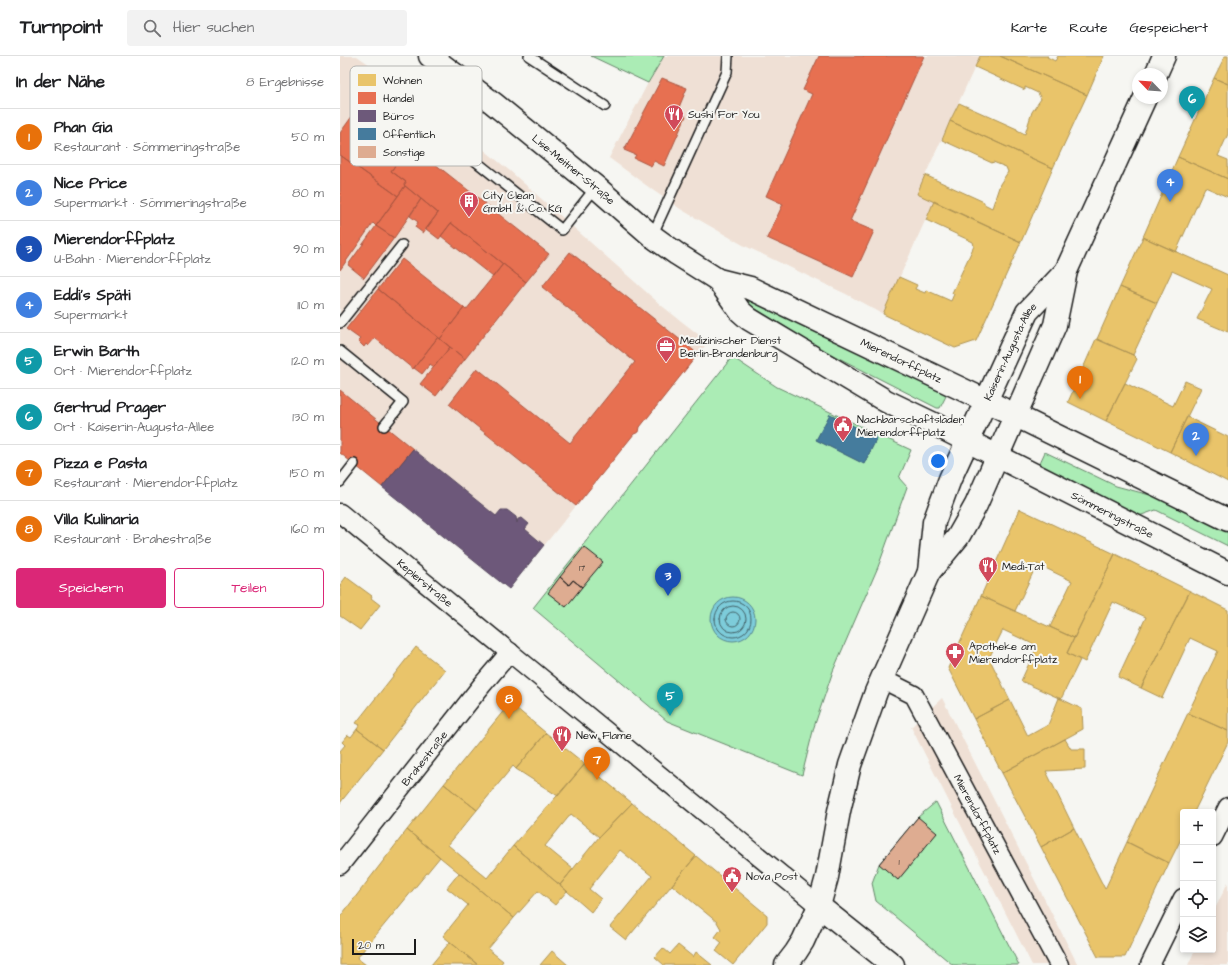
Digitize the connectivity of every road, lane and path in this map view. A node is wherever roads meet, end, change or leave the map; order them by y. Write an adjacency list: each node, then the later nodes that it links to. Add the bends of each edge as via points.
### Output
1 (430, 56): 5 (main road, Lise-Meitner-Straße)
2 (529, 56): 9 (lane)
3 (728, 56): 12 (lane, via 727,72)
4 (1164, 56): 6 (main road)
5 (444, 66)
6 (1159, 68)
7 (482, 94): 11 (main road, Lise-Meitner-Straße)
8 (1142, 104): 14 (main road, Kaiserin-Augusta-Allee)
9 (605, 106)
10 (482, 166): 11 (lane, via 562,230)
11 (596, 187): 12 (main road, Lise-Meitner-Straße)
12 (652, 236): 15 (main road, Lise-Meitner-Straße)
13 (402, 245): 17 (lane)
14 (1066, 271): 19 (main road, Kaiserin-Augusta-Allee, via 1027,312); 20 (main road, Kaiserin-Augusta-Allee, via 1055,325)
15 (718, 280): 16 (main road, Lise-Meitner-Straße, via 750,288); 22 (main road, Lise-Meitner-Straße, via 740,311 775,336 876,396)
16 (787, 306): 19 (main road, Mierendorffplatz)
17 (340, 323)
18 (340, 351): 21 (lane, via 404,402)
19 (986, 401): 20 (main road, Mierendorffplatz); 22 (main road, Kaiserin-Augusta-Allee)
20 (1015, 416): 23 (main road, Kaiserin-Augusta-Allee); 27 (main road)
21 (384, 426)
22 (967, 442): 23 (main road); 28 (main road, via 934,522)
23 (997, 456): 28 (main road, via 976,505 958,537); 29 (main road, Sömmeringstraße)
24 (354, 464): 25 (lane)
25 (340, 482)
26 (340, 513): 30 (street, Keplerstraße)
27 (1228, 520)
28 (929, 572): 31 (main road)
29 (1228, 573)
30 (510, 652): 34 (street, Brahestraße); 36 (street)
31 (882, 679): 36 (main road, via 850,765); 39 (street, Mierendorffplatz, via 914,696)
32 (1228, 807): 33 (street)
33 (1216, 831)
34 (340, 865)
35 (1180, 904): 40 (street)
36 (819, 906): 37 (main road, via 803,941); 38 (main road)
37 (786, 965)
38 (893, 965)
39 (1059, 965)
40 (1150, 965)

